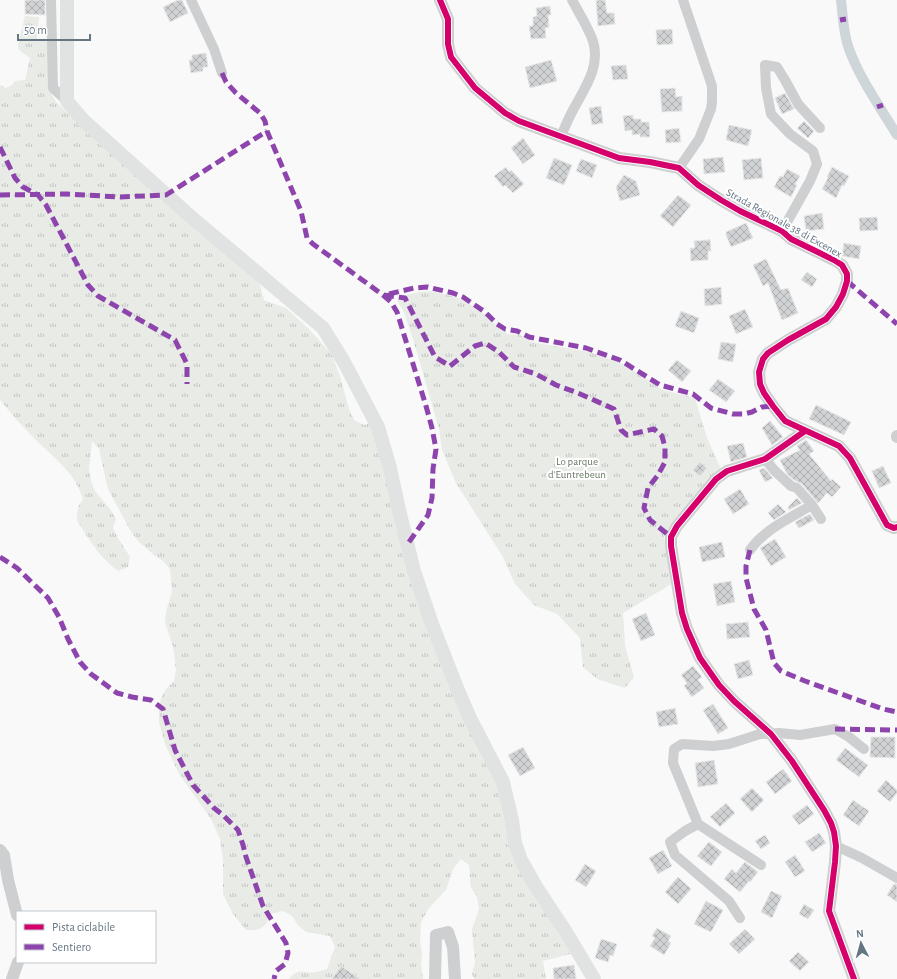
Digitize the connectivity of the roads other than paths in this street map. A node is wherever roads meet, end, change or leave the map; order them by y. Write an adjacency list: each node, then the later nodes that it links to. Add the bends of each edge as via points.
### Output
1 (51, 0): 8 (street, via 52,88)
2 (67, 0): 8 (main road)
3 (191, 0): 7 (street, via 214,49)
4 (440, 0): 10 (street, Strada Regionale 38 di Excenex, via 448,19 448,44 451,56 475,88 519,121)
5 (572, 0): 10 (street, via 593,42 595,56 590,79)
6 (683, 0): 11 (street, via 712,86 712,102 699,139)
7 (222, 73)
8 (67, 101): 32 (main road, via 83,120 190,216 323,328 344,362 378,427 414,571 457,688 503,782 521,860)
9 (820, 128): 12 (street, via 798,104 776,67 765,65 771,114 790,134 813,151 818,164)
10 (561, 136): 11 (street, Strada Regionale 38 di Excenex, via 619,158)
11 (679, 168): 12 (street, Strada Regionale 38 di Excenex, via 721,200)
12 (782, 231): 13 (street, Strada Regionale 38 di Excenex, via 791,239 834,260 847,274 843,294 826,319 768,353 759,372 764,394 773,406 785,421)
13 (805, 431): 14 (street); 17 (street, Strada Regionale 38 di Excenex, via 839,446 850,458 887,525)
14 (765, 459): 15 (street); 19 (street, via 727,471 716,479 677,526 671,537 671,546 682,613 700,658 719,685)
15 (812, 505): 16 (street); 18 (street, via 774,527)
16 (820, 519)
17 (897, 527)
18 (750, 550)
19 (771, 734): 20 (street, via 800,735 835,729); 21 (street, via 760,734 729,744 713,746 682,744 674,749 673,763); 22 (street, via 824,810 834,832)
20 (864, 749)
21 (698, 824): 24 (street); 27 (street, via 670,842 675,856 729,901)
22 (836, 846): 25 (street); 33 (street, via 829,911)
23 (0, 850): 26 (street, via 4,855)
24 (761, 865)
25 (897, 878)
26 (16, 911)
27 (740, 918)
28 (18, 963): 29 (street)
29 (12, 979)
30 (436, 979): 31 (street, via 436,935 448,932 453,947)
31 (455, 979)
32 (594, 979)
33 (854, 979)

